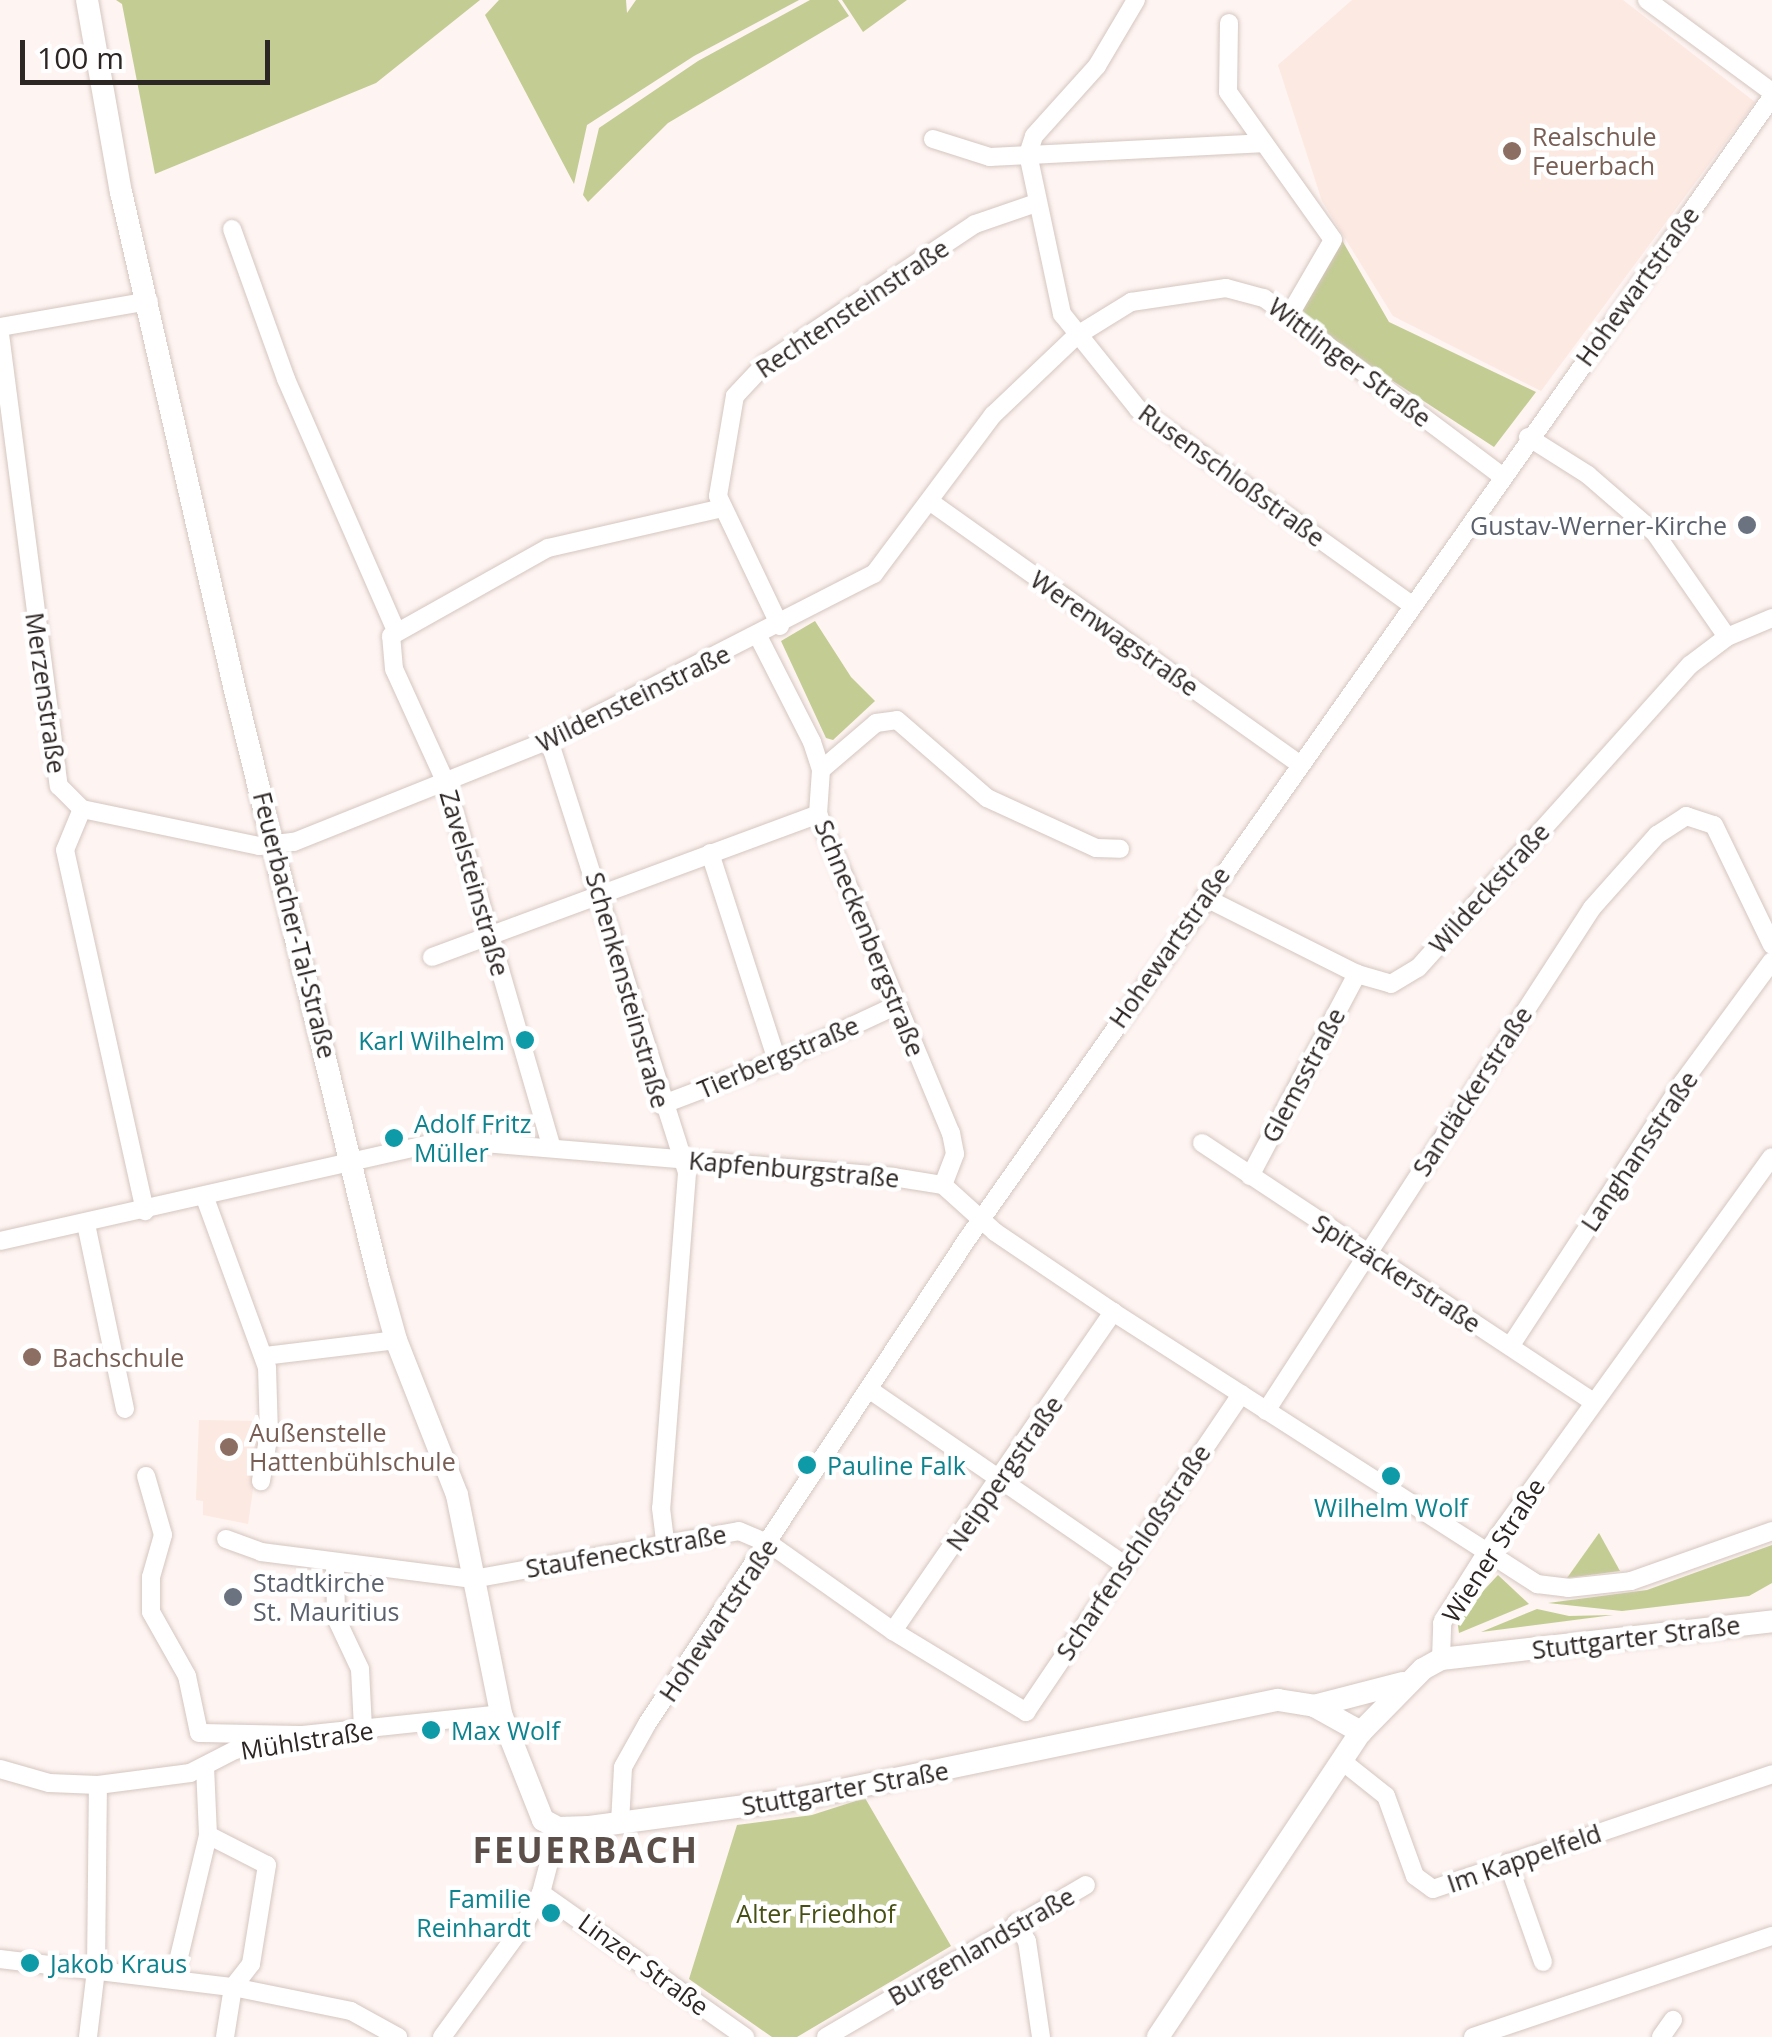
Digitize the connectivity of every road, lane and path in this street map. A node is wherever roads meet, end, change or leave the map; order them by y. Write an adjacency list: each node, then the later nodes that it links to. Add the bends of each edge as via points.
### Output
1 (86, 0): 11 (main road, Feuerbacher-Tal-Straße, via 121,192)
2 (1136, 0): 8 (street, via 1098,66 1034,136)
3 (1648, 0): 5 (street)
4 (1229, 23): 7 (street, via 1228,92)
5 (1772, 94): 15 (street, Hohewartstraße)
6 (933, 139): 8 (street, via 990,156)
7 (1262, 143): 8 (street); 12 (street, via 1333,240)
8 (1028, 154): 9 (street, Rusenschloßstraße)
9 (1036, 203): 14 (street, Rusenschloßstraße, via 1051,283); 18 (street, Rechtensteinstraße, via 975,224 751,376 731,404 718,484)
10 (232, 229): 22 (street, Zavelsteinstraße, via 286,379)
11 (149, 301): 13 (street); 31 (main road, Feuerbacher-Tal-Straße, via 232,682)
12 (1289, 316): 14 (street, Wittlinger Straße, via 1264,298 1226,288 1131,302); 16 (street, Wittlinger Straße)
13 (0, 330): 29 (street, Merzenstraße, via 56,777)
14 (1076, 336): 17 (street, Wildensteinstraße, via 993,415); 19 (street, Rusenschloßstraße, via 1138,408)
15 (1528, 437): 16 (street, Hohewartstraße); 24 (street, via 1588,475 1655,533)
16 (1502, 475): 19 (street, Hohewartstraße)
17 (932, 503): 21 (street, Wildensteinstraße, via 874,574); 26 (street, Werenwagstraße)
18 (722, 508): 21 (street, Rechtensteinstraße); 22 (street, via 548,548)
19 (1410, 604): 26 (street, Hohewartstraße)
20 (1772, 618): 24 (street, Wildeckstraße)
21 (780, 626): 23 (street, Wildensteinstraße)
22 (395, 629): 28 (street, Zavelsteinstraße, via 389,647 394,668)
23 (758, 636): 25 (street, Wildensteinstraße); 27 (street, Schneckenbergstraße)
24 (1727, 637): 40 (street, Wildeckstraße, via 1640,718 1418,968 1391,984)
25 (549, 740): 28 (street, Wildensteinstraße); 34 (street, Schenkensteinstraße)
26 (1298, 762): 35 (street, Hohewartstraße)
27 (821, 770): 30 (street, Schneckenbergstraße); 32 (street, via 876,723 897,720 987,798 1096,848)
28 (446, 784): 31 (street, Wildensteinstraße); 36 (street, Zavelsteinstraße)
29 (82, 808): 31 (street, Wildensteinstraße, via 212,838); 52 (street, via 65,850)
30 (818, 814): 33 (street); 41 (street, Schneckenbergstraße)
31 (277, 845): 48 (main road, Feuerbacher-Tal-Straße)
32 (1120, 849)
33 (710, 852): 34 (street); 42 (street)
34 (602, 896): 36 (street); 43 (street, Schenkensteinstraße)
35 (1204, 897): 40 (street, Wildeckstraße); 53 (street, Hohewartstraße)
36 (492, 940): 38 (street); 45 (street, Zavelsteinstraße)
37 (1772, 945): 56 (street, Sandäckerstraße, via 1714,825 1686,816 1657,834 1592,908)
38 (432, 957)
39 (1772, 961): 59 (street, Langhansstraße, via 1683,1082)
40 (1357, 974): 49 (street, Glemsstraße)
41 (894, 1006): 42 (street, Tierbergstraße); 50 (street, Schneckenbergstraße, via 951,1133 955,1154)
42 (777, 1061): 43 (street, Tierbergstraße)
43 (661, 1105): 47 (street, Schenkensteinstraße)
44 (1202, 1143): 49 (street, Spitzäckerstraße)
45 (551, 1144): 47 (street, Kapfenburgstraße); 48 (street, Kapfenburgstraße, via 447,1140)
46 (1772, 1157): 63 (street, Wiener Straße)
47 (678, 1158): 50 (street, Kapfenburgstraße); 71 (street, Schenkensteinstraße, via 687,1172 661,1508)
48 (353, 1162): 51 (street, Kapfenburgstraße); 58 (main road, Feuerbacher-Tal-Straße)
49 (1250, 1176): 56 (street, Spitzäckerstraße)
50 (944, 1185): 53 (street)
51 (205, 1198): 52 (street, Kapfenburgstraße); 60 (street)
52 (145, 1211): 54 (street, Kapfenburgstraße)
53 (982, 1218): 57 (street); 61 (street, Hohewartstraße)
54 (86, 1224): 55 (street, Kapfenburgstraße); 64 (street)
55 (0, 1241)
56 (1366, 1254): 59 (street, Spitzäckerstraße); 65 (street, Sandäckerstraße)
57 (1113, 1312): 62 (street); 67 (street, Neippergstraße)
58 (396, 1340): 60 (street); 76 (main road, Feuerbacher-Tal-Straße, via 457,1495)
59 (1511, 1345): 63 (street, Spitzäckerstraße)
60 (264, 1356): 68 (street, via 270,1414)
61 (870, 1390): 67 (street); 72 (street, Hohewartstraße)
62 (1241, 1394): 65 (street); 75 (street, Scharfenschloßstraße)
63 (1593, 1402): 73 (street, Wiener Straße)
64 (125, 1409)
65 (1266, 1411): 73 (street)
66 (146, 1476): 86 (street, via 163,1535 151,1577 151,1612 187,1676 199,1733)
67 (1002, 1480): 75 (street); 78 (street, Neippergstraße)
68 (261, 1481)
69 (1772, 1531): 73 (street, via 1631,1581 1568,1588 1537,1584)
70 (226, 1539): 74 (street, Staufeneckstraße)
71 (665, 1542): 72 (street, Staufeneckstraße, via 739,1531); 76 (street, Staufeneckstraße)
72 (770, 1544): 78 (street, Staufeneckstraße); 92 (street, Hohewartstraße, via 622,1768)
73 (1486, 1553): 79 (street, Wiener Straße, via 1442,1622)
74 (334, 1564): 76 (street, Staufeneckstraße); 84 (street, via 336,1618 362,1678)
75 (1123, 1564): 82 (street, Scharfenschloßstraße)
76 (473, 1580): 83 (main road, Feuerbacher-Tal-Straße)
77 (1772, 1621): 79 (main road, Stuttgarter Straße)
78 (893, 1631): 82 (street, Staufeneckstraße)
79 (1441, 1660): 80 (main road, Wiener Straße)
80 (1403, 1684): 81 (main road); 85 (main road, Wiener Straße)
81 (1314, 1706): 85 (main road, Stuttgarter Straße); 92 (main road, Stuttgarter Straße, via 1278,1700 840,1792)
82 (1026, 1712)
83 (501, 1714): 84 (street, Mühlstraße); 93 (main road, Feuerbacher-Tal-Straße, via 536,1808)
84 (363, 1728): 86 (street, Mühlstraße)
85 (1361, 1732): 87 (main road, Wiener Straße)
86 (302, 1735): 88 (street, Mühlstraße, via 235,1750)
87 (1342, 1761): 95 (street, Im Kappelfeld, via 1386,1796 1415,1876 1426,1887); 113 (main road, Wiener Straße)
88 (204, 1767): 91 (street, Mühlstraße); 94 (street)
89 (0, 1769): 91 (street, Mühlstraße, via 50,1783)
90 (1772, 1774): 95 (street, Im Kappelfeld)
91 (98, 1785): 102 (street)
92 (620, 1824): 93 (main road, Stuttgarter Straße)
93 (558, 1828): 97 (street)
94 (208, 1836): 103 (street); 104 (street, via 268,1866 250,1964)
95 (1508, 1863): 101 (street)
96 (1086, 1885): 98 (street, Burgenlandstraße)
97 (541, 1893): 109 (street); 110 (street, Linzer Straße)
98 (1016, 1923): 111 (street, Burgenlandstraße); 112 (street, via 1027,1941)
99 (1772, 1936): 114 (street)
100 (0, 1959): 102 (street)
101 (1543, 1962)
102 (96, 1970): 103 (street); 106 (street)
103 (174, 1978): 104 (street)
104 (233, 1986): 107 (street); 108 (street, via 351,2012)
105 (1674, 2020): 115 (street)
106 (88, 2037)
107 (225, 2037)
108 (398, 2037)
109 (442, 2037)
110 (745, 2037)
111 (826, 2037)
112 (1041, 2037)
113 (1158, 2037)
114 (1473, 2037)
115 (1661, 2037)

